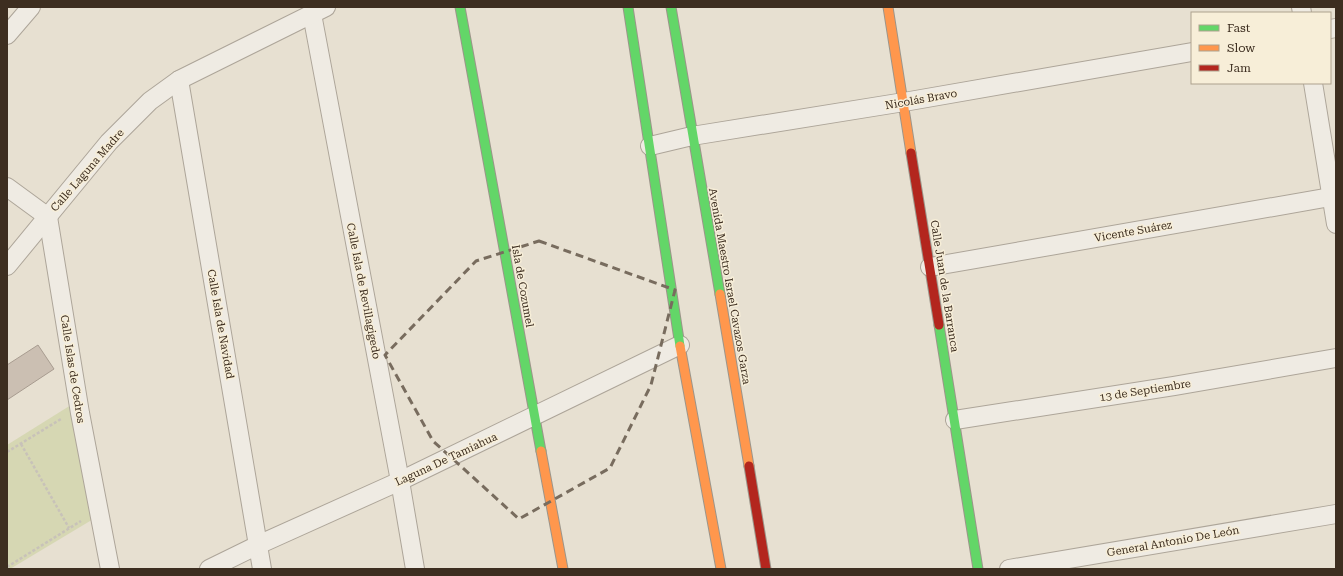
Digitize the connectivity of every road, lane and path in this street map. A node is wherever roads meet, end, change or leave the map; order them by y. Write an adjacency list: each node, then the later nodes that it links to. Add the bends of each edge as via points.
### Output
1 (32, 7): 7 (street)
2 (460, 7): 23 (street, Isla de Cozumel)
3 (628, 7): 13 (street)
4 (672, 7): 12 (street, Avenida Maestro Israel Cavazos Garza)
5 (888, 7): 11 (street, Calle Juan de la Barranca)
6 (319, 11): 9 (street, Calle Laguna Madre); 27 (street, Calle Isla de Revillagigedo)
7 (7, 35)
8 (1191, 52): 11 (street, Nicolás Bravo)
9 (179, 80): 16 (street, Calle Laguna Madre, via 150,102 109,142); 31 (street, Calle Isla de Navidad)
10 (1314, 84): 15 (street)
11 (904, 102): 12 (street, Nicolás Bravo); 19 (street, Calle Juan de la Barranca)
12 (692, 136): 13 (street, Nicolás Bravo); 39 (street, Avenida Maestro Israel Cavazos Garza)
13 (650, 146): 20 (street)
14 (7, 187): 16 (street)
15 (1334, 196): 17 (street); 19 (street, Vicente Suárez)
16 (48, 217): 18 (street, Calle Laguna Madre); 22 (street, Calle Islas de Cedros)
17 (1336, 224)
18 (7, 266)
19 (930, 267): 24 (street, Calle Juan de la Barranca)
20 (680, 345): 23 (street, Laguna De Tamiahua); 38 (street)
21 (1336, 358): 24 (street, 13 de Septiembre)
22 (80, 413): 25 (path, via 69,414); 28 (street, Calle Islas de Cedros)
23 (534, 417): 27 (street, Laguna De Tamiahua); 37 (street, Isla de Cozumel)
24 (954, 420): 40 (street, Calle Juan de la Barranca)
25 (21, 444): 26 (path); 30 (path)
26 (7, 452)
27 (400, 481): 31 (street, Laguna De Tamiahua); 36 (street, Calle Isla de Revillagigedo)
28 (99, 510): 30 (path); 33 (street, Calle Islas de Cedros)
29 (1336, 514): 41 (street, General Antonio De León)
30 (69, 528): 32 (path)
31 (258, 545): 34 (street, Laguna De Tamiahua); 35 (street, Calle Isla de Navidad)
32 (7, 567)
33 (110, 569)
34 (209, 569)
35 (262, 569)
36 (415, 569)
37 (563, 569)
38 (722, 569)
39 (766, 569)
40 (978, 569)
41 (1009, 569)

